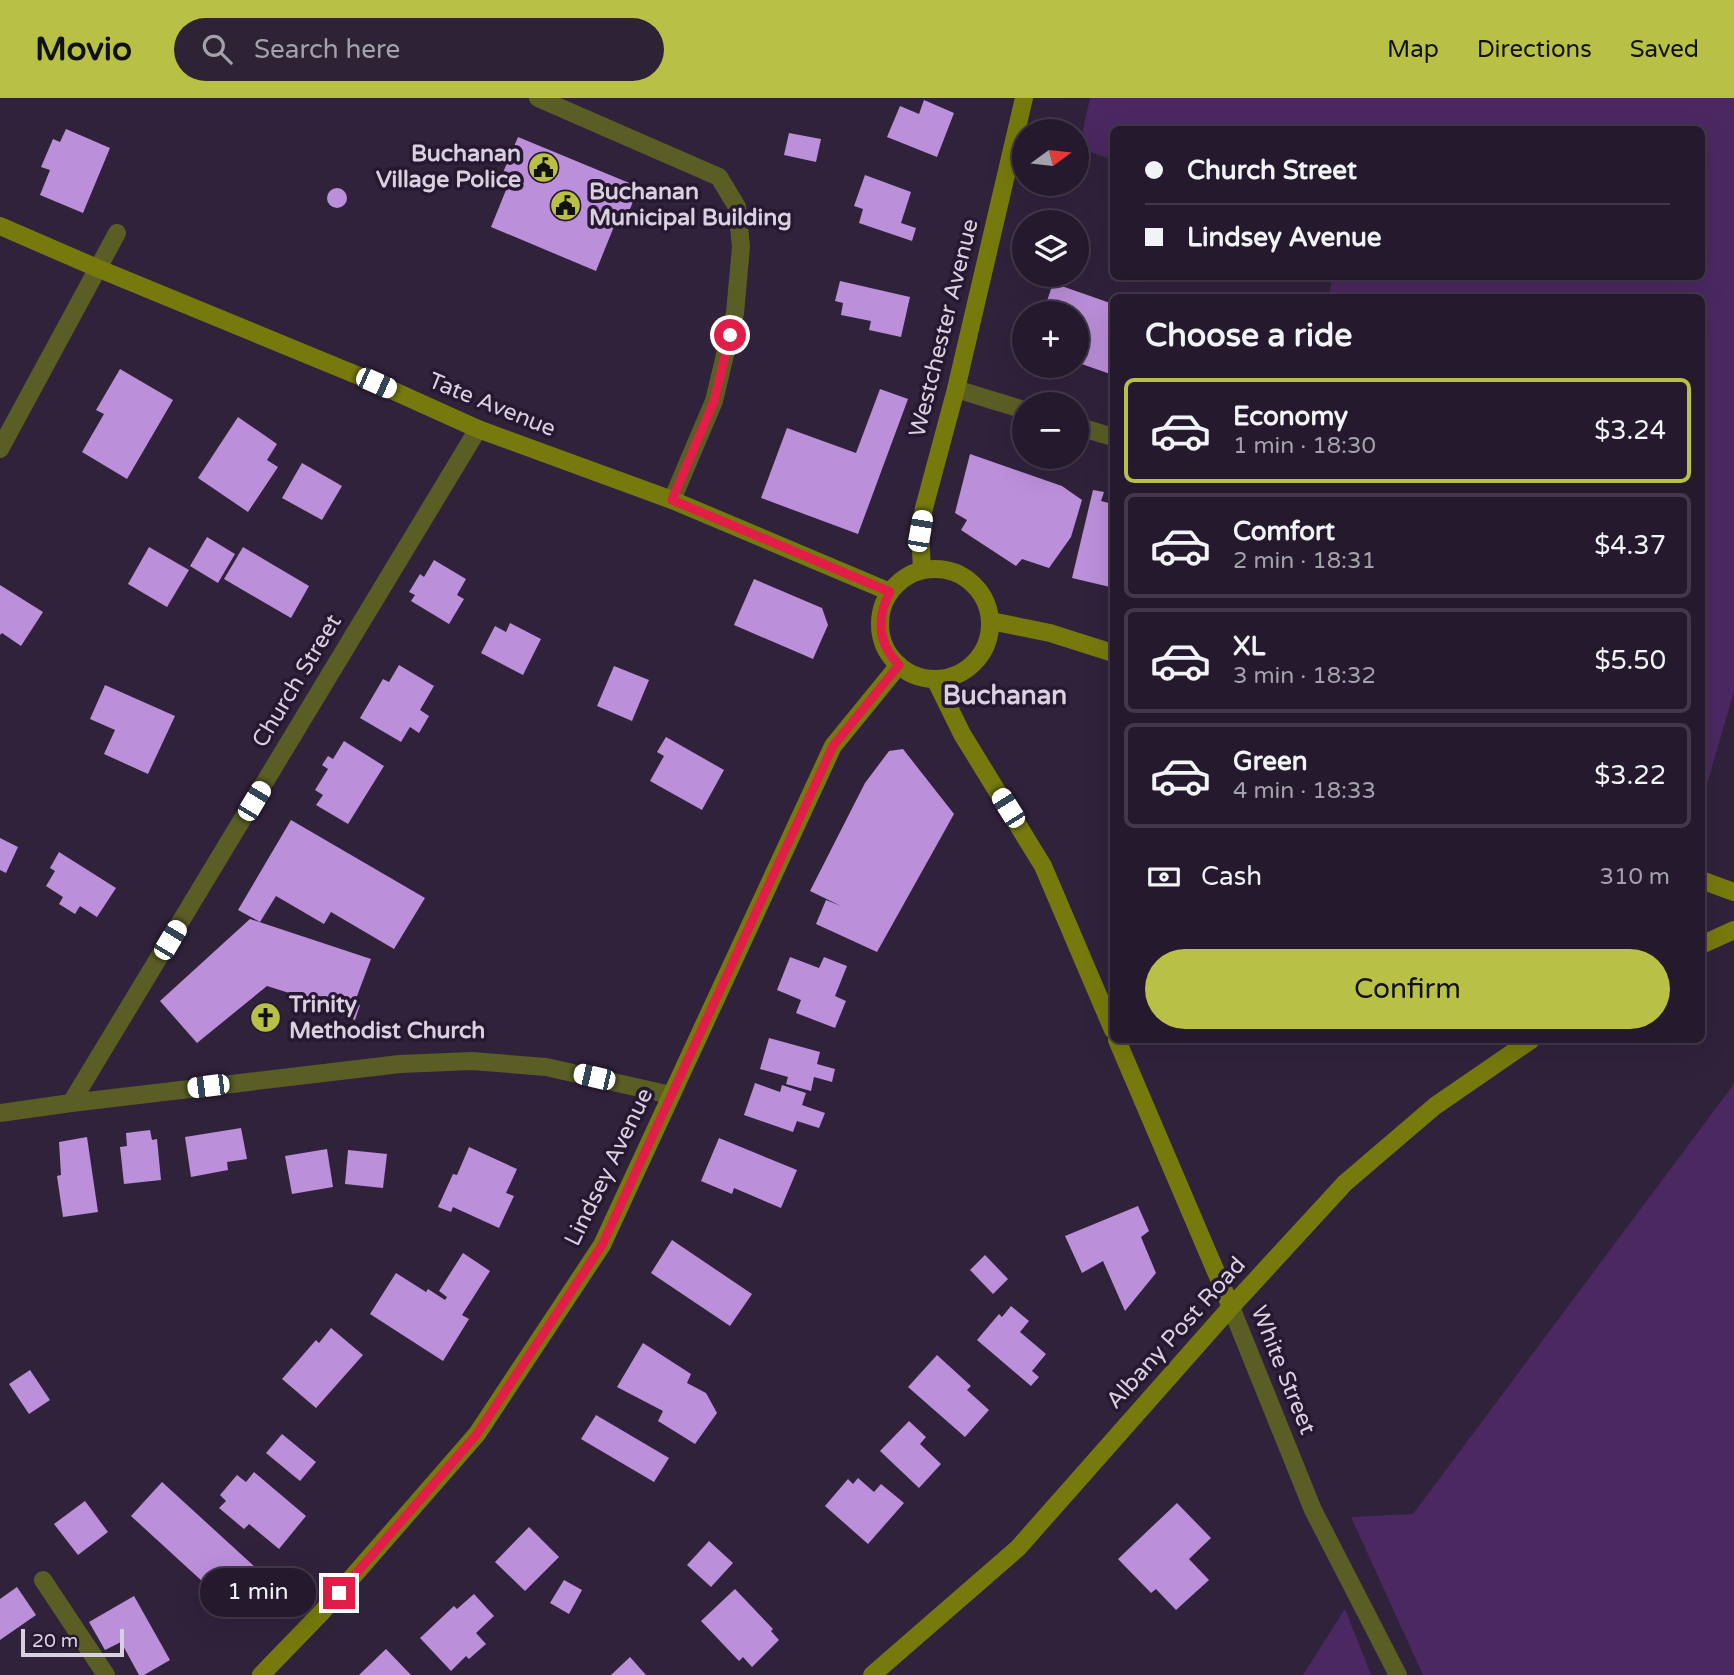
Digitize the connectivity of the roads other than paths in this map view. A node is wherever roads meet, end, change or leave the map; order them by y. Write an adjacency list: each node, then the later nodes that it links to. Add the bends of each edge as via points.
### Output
1 (538, 98): 12 (street, via 719,177 737,207 741,247 735,313 714,401)
2 (1024, 98): 6 (street, Westchester Avenue)
3 (0, 226): 5 (street, Tate Avenue)
4 (117, 233): 5 (street)
5 (97, 268): 8 (street, Tate Avenue); 11 (street)
6 (956, 389): 7 (street); 13 (street, Westchester Avenue, via 924,508)
7 (1012, 406)
8 (478, 429): 12 (street, Tate Avenue); 27 (street, Church Street)
9 (1089, 430): 10 (street)
10 (1110, 436)
11 (0, 449)
12 (672, 500): 14 (street, Tate Avenue)
13 (922, 570): 14 (street, via 902,579); 15 (street, via 946,569 968,578 984,597)
14 (890, 592): 17 (street, via 881,612 881,629 884,645)
15 (990, 621): 16 (street, via 1030,627); 18 (street, via 987,643 976,662 958,674)
16 (1110, 652)
17 (899, 665): 18 (street); 26 (street, Lindsey Avenue, via 833,746)
18 (934, 679): 23 (street, via 962,734 1043,866)
19 (1705, 881): 20 (street)
20 (1734, 892)
21 (1734, 930): 22 (street)
22 (1705, 943)
23 (1110, 1023)
24 (1118, 1043): 29 (street, White Street)
25 (1527, 1043): 29 (street, Albany Post Road, via 1436,1106 1369,1161)
26 (671, 1095): 27 (street, via 546,1067 472,1060 400,1064); 32 (street, Lindsey Avenue, via 602,1245 477,1434)
27 (71, 1103): 28 (street)
28 (0, 1113)
29 (1231, 1307): 33 (street, Albany Post Road, via 1018,1548); 34 (street, White Street, via 1313,1510)
30 (43, 1580): 31 (street)
31 (106, 1675)
32 (261, 1675)
33 (872, 1675)
34 (1398, 1675)

